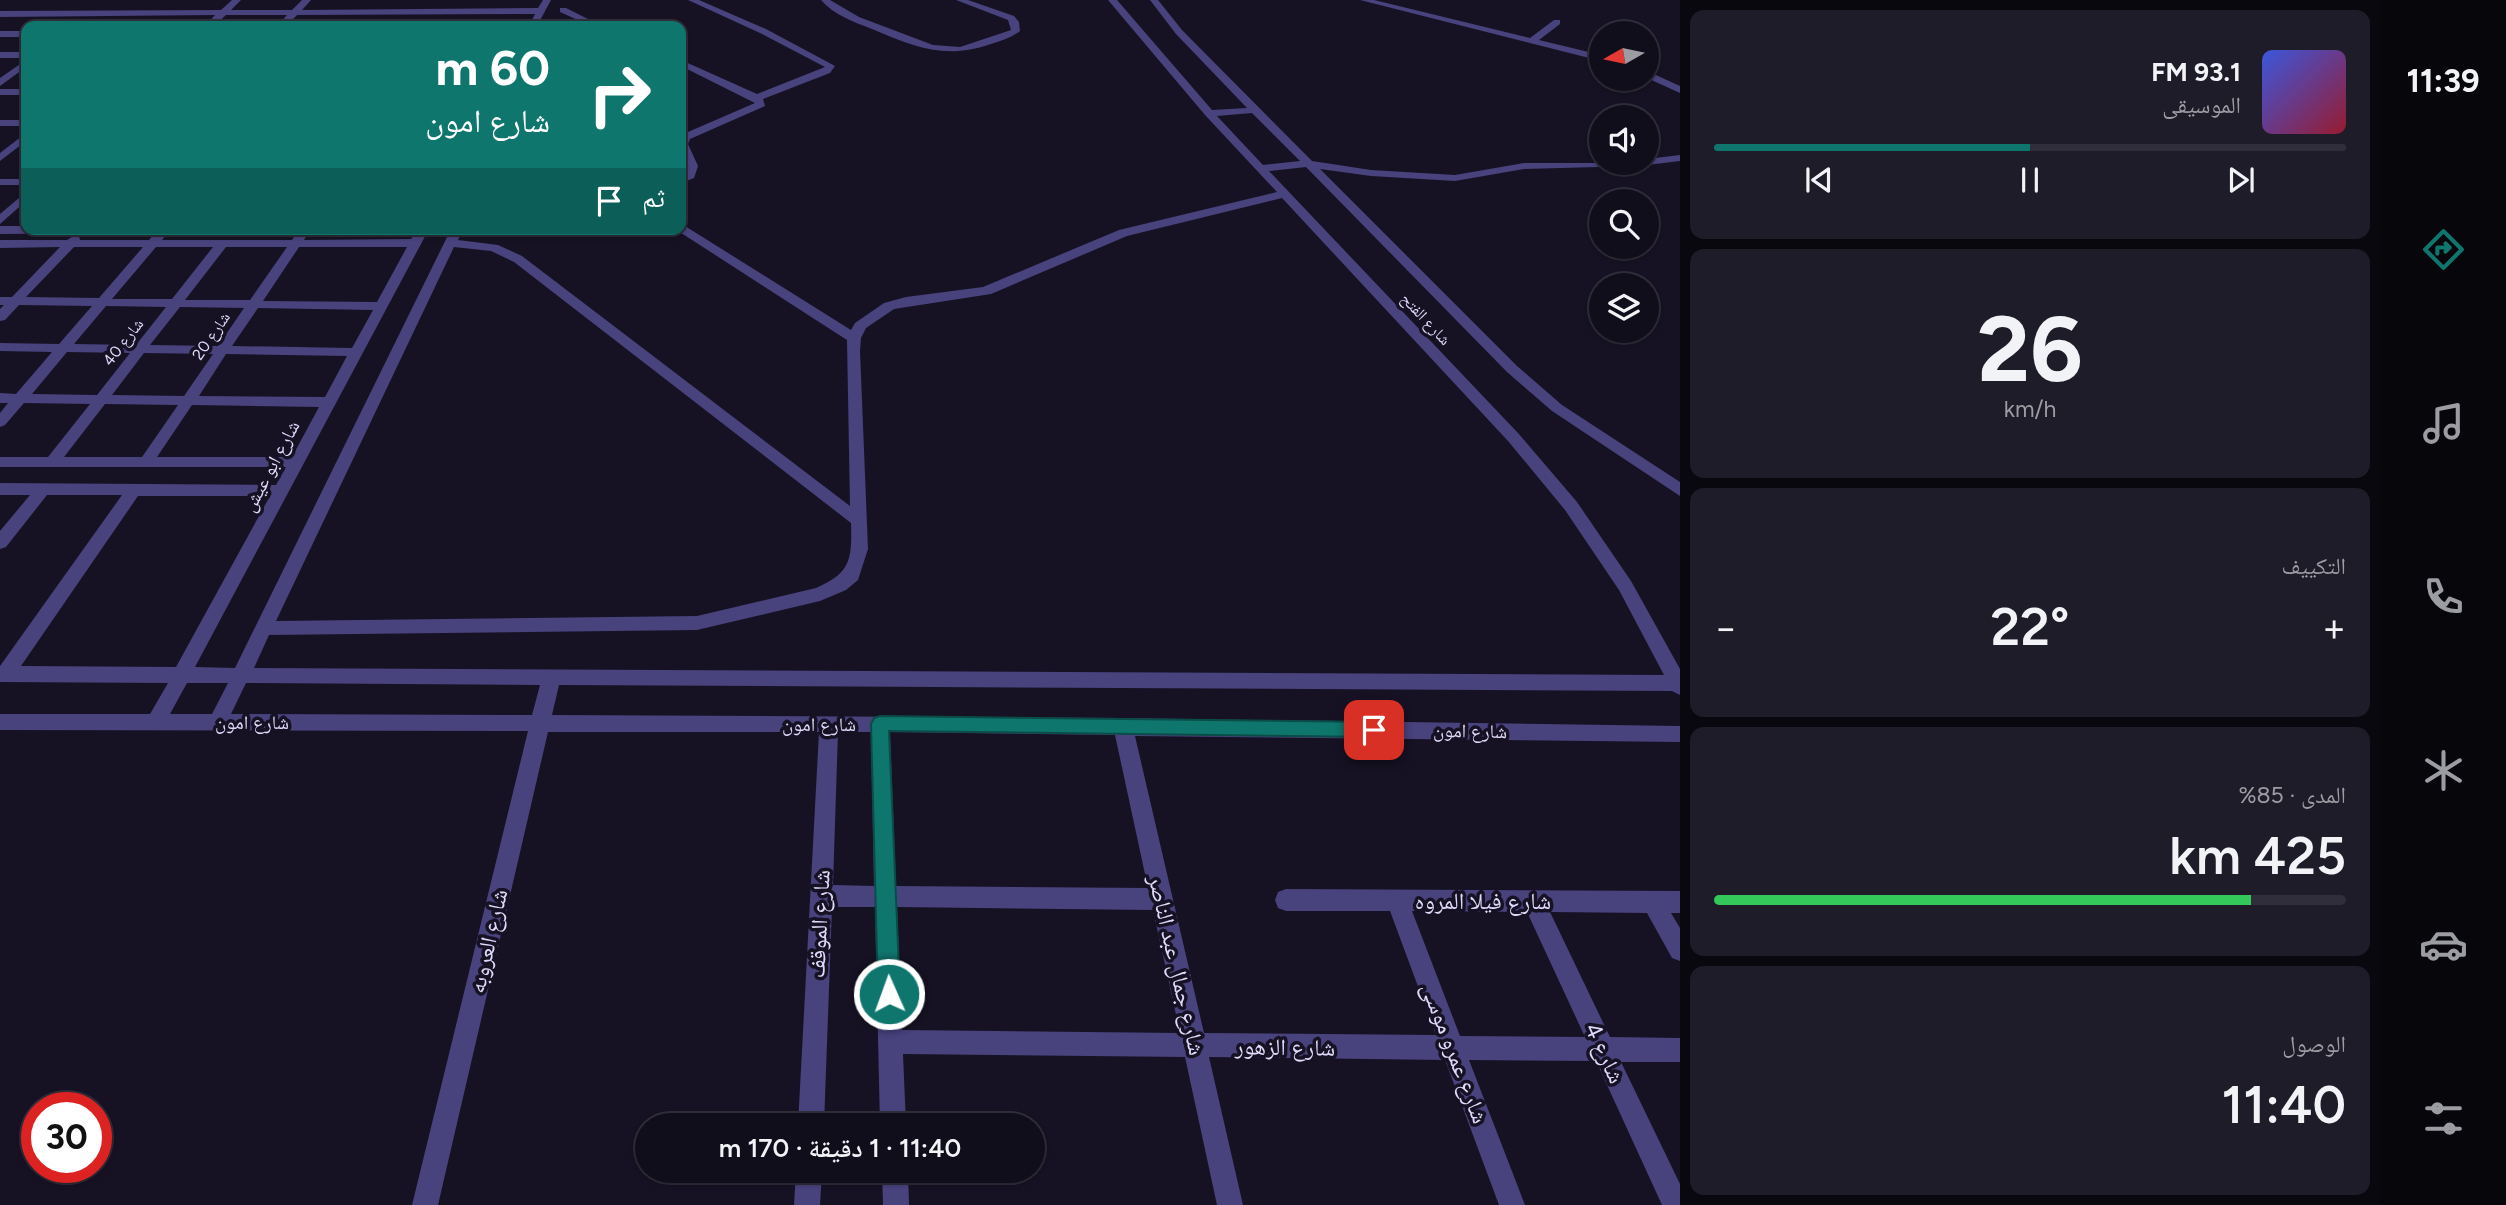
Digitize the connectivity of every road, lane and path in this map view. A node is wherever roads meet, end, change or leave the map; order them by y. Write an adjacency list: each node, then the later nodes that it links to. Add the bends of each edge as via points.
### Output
1 (36, 0): 22 (street)
2 (107, 0): 23 (street)
3 (185, 0): 19 (street)
4 (237, 0): 20 (street)
5 (307, 0): 21 (street)
6 (362, 0): 18 (street)
7 (411, 0): 26 (street)
8 (461, 0): 25 (street)
9 (547, 0): 17 (street)
10 (568, 0): 33 (street, via 561,14)
11 (692, 0): 49 (street, via 830,66)
12 (825, 0): 13 (street, via 843,14 942,51 980,47 1016,31 1011,18)
13 (960, 0)
14 (1112, 0): 51 (street, شارع الفتح, via 1146,34)
15 (1154, 0): 50 (street, شارع الفتح, via 1172,32)
16 (1364, 0): 38 (street)
17 (541, 11): 25 (street); 32 (street)
18 (351, 12): 21 (street); 26 (street); 31 (street)
19 (169, 13): 20 (street); 23 (street); 28 (street)
20 (223, 13): 21 (street); 29 (street)
21 (294, 13): 30 (street)
22 (16, 14): 23 (street); 24 (street); 35 (street)
23 (89, 14): 27 (street)
24 (0, 15)
25 (451, 15): 26 (street)
26 (399, 16)
27 (80, 21)
28 (160, 21)
29 (214, 21)
30 (286, 21)
31 (343, 21)
32 (536, 21)
33 (583, 21)
34 (1557, 22): 38 (street)
35 (0, 26)
36 (0, 34): 37 (street)
37 (21, 34)
38 (1532, 41): 41 (street)
39 (0, 55): 40 (street)
40 (21, 55)
41 (1589, 55)
42 (686, 65): 49 (street)
43 (21, 67): 45 (street)
44 (1659, 80): 46 (street)
45 (0, 83)
46 (1680, 90)
47 (0, 92): 48 (street)
48 (21, 92)
49 (757, 98): 54 (street, via 758,107)
50 (1255, 110): 51 (street); 61 (street, شارع الفتح)
51 (1209, 113): 63 (street, شارع الفتح)
52 (0, 123): 53 (street)
53 (21, 123)
54 (686, 137)
55 (21, 140): 58 (street)
56 (21, 151): 58 (street)
57 (686, 152): 64 (street, via 693,166)
58 (3, 153)
59 (1680, 158): 60 (street)
60 (1659, 161)
61 (1308, 164): 62 (street, via 1455,178 1524,166); 63 (street); 109 (street, شارع الفتح, via 1512,369 1557,408)
62 (1589, 164)
63 (1261, 168): 67 (street, شارع الفتح)
64 (686, 178)
65 (0, 182): 66 (street)
66 (21, 182)
67 (1285, 194): 90 (street, via 1123,233 986,290 906,300 860,326); 118 (street, شارع الفتح, via 1513,437 1571,506 1625,586)
68 (21, 200): 69 (street)
69 (0, 220)
70 (0, 230): 71 (street)
71 (21, 230)
72 (686, 232): 90 (street)
73 (78, 235): 79 (street)
74 (160, 235): 80 (street)
75 (301, 235): 82 (street, شارع 20)
76 (419, 236): 82 (street); 88 (street, شارع ابو عيش)
77 (454, 236): 111 (street, via 518,259); 113 (street)
78 (0, 244): 79 (street)
79 (70, 244): 80 (street); 84 (street)
80 (153, 244): 81 (street); 85 (street)
81 (222, 244): 82 (street); 86 (street, شارع 40)
82 (295, 244): 87 (street, شارع 20)
83 (0, 301): 84 (street)
84 (15, 301): 85 (street); 89 (street)
85 (102, 302): 86 (street); 92 (street)
86 (176, 303): 87 (street); 93 (street, شارع 40)
87 (254, 304): 88 (street); 94 (street, شارع 20)
88 (382, 306): 95 (street, شارع ابو عيش)
89 (0, 317)
90 (854, 338): 111 (street)
91 (0, 347): 92 (street)
92 (63, 348): 93 (street); 97 (street)
93 (140, 349): 94 (street); 98 (street, شارع 40)
94 (223, 350): 95 (street); 99 (street, شارع 20)
95 (357, 352): 100 (street, شارع ابو عيش)
96 (0, 398): 97 (street)
97 (20, 398): 98 (street); 101 (street)
98 (101, 399): 99 (street); 103 (street, شارع 40)
99 (188, 400): 100 (street); 104 (street, شارع 20)
100 (329, 402): 105 (street, شارع ابو عيش)
101 (0, 422)
102 (0, 462): 103 (street)
103 (52, 462): 104 (street)
104 (146, 462): 105 (street)
105 (297, 462): 110 (street, شارع ابو عيش)
106 (0, 489): 107 (street)
107 (43, 489): 108 (street); 112 (street)
108 (134, 490): 110 (street); 114 (street)
109 (1680, 490)
110 (281, 491): 115 (street, شارع ابو عيش)
111 (859, 521): 113 (street, via 858,563 840,585 820,594 697,623)
112 (0, 543)
113 (264, 628): 116 (street)
114 (2, 674): 115 (street)
115 (181, 675): 116 (street); 120 (street, شارع ابو عيش)
116 (241, 676): 117 (street); 121 (street)
117 (551, 677): 118 (street); 122 (street, شارع العروبه)
118 (1679, 684)
119 (0, 722): 120 (street, شارع امون)
120 (156, 722): 121 (street, شارع امون)
121 (218, 722): 122 (street, شارع امون)
122 (540, 723): 123 (street, شارع امون); 145 (street, شارع العروبه)
123 (829, 724): 124 (street, شارع امون); 127 (street, شارع الموقف)
124 (880, 724): 125 (street, شارع امون); 128 (street)
125 (1123, 726): 126 (street, شارع امون); 129 (street, شارع جمال عبد الناصر)
126 (1680, 734)
127 (820, 896): 128 (street); 141 (street, شارع الموقف)
128 (886, 897): 129 (street); 136 (street)
129 (1162, 899): 137 (street, شارع جمال عبد الناصر)
130 (1286, 900): 131 (street, شارع فيلا المروه)
131 (1397, 901): 132 (street, شارع فيلا المروه); 138 (street, شارع عمرو موسى)
132 (1534, 902): 133 (street, شارع فيلا المروه); 139 (street, شارع 4)
133 (1653, 902): 134 (street, شارع فيلا المروه); 135 (street)
134 (1680, 902)
135 (1680, 950)
136 (891, 1042): 137 (street, شارع الزهور); 142 (street)
137 (1195, 1046): 138 (street, شارع الزهور); 148 (street, شارع جمال عبد الناصر)
138 (1454, 1049): 139 (street, شارع الزهور); 149 (street, شارع عمرو موسى)
139 (1604, 1049): 140 (street, شارع الزهور); 150 (street, شارع 4)
140 (1680, 1050)
141 (811, 1113)
142 (893, 1113)
143 (808, 1183): 146 (street)
144 (895, 1183): 147 (street)
145 (425, 1205)
146 (807, 1205)
147 (896, 1205)
148 (1230, 1205)
149 (1512, 1205)
150 (1676, 1205)

